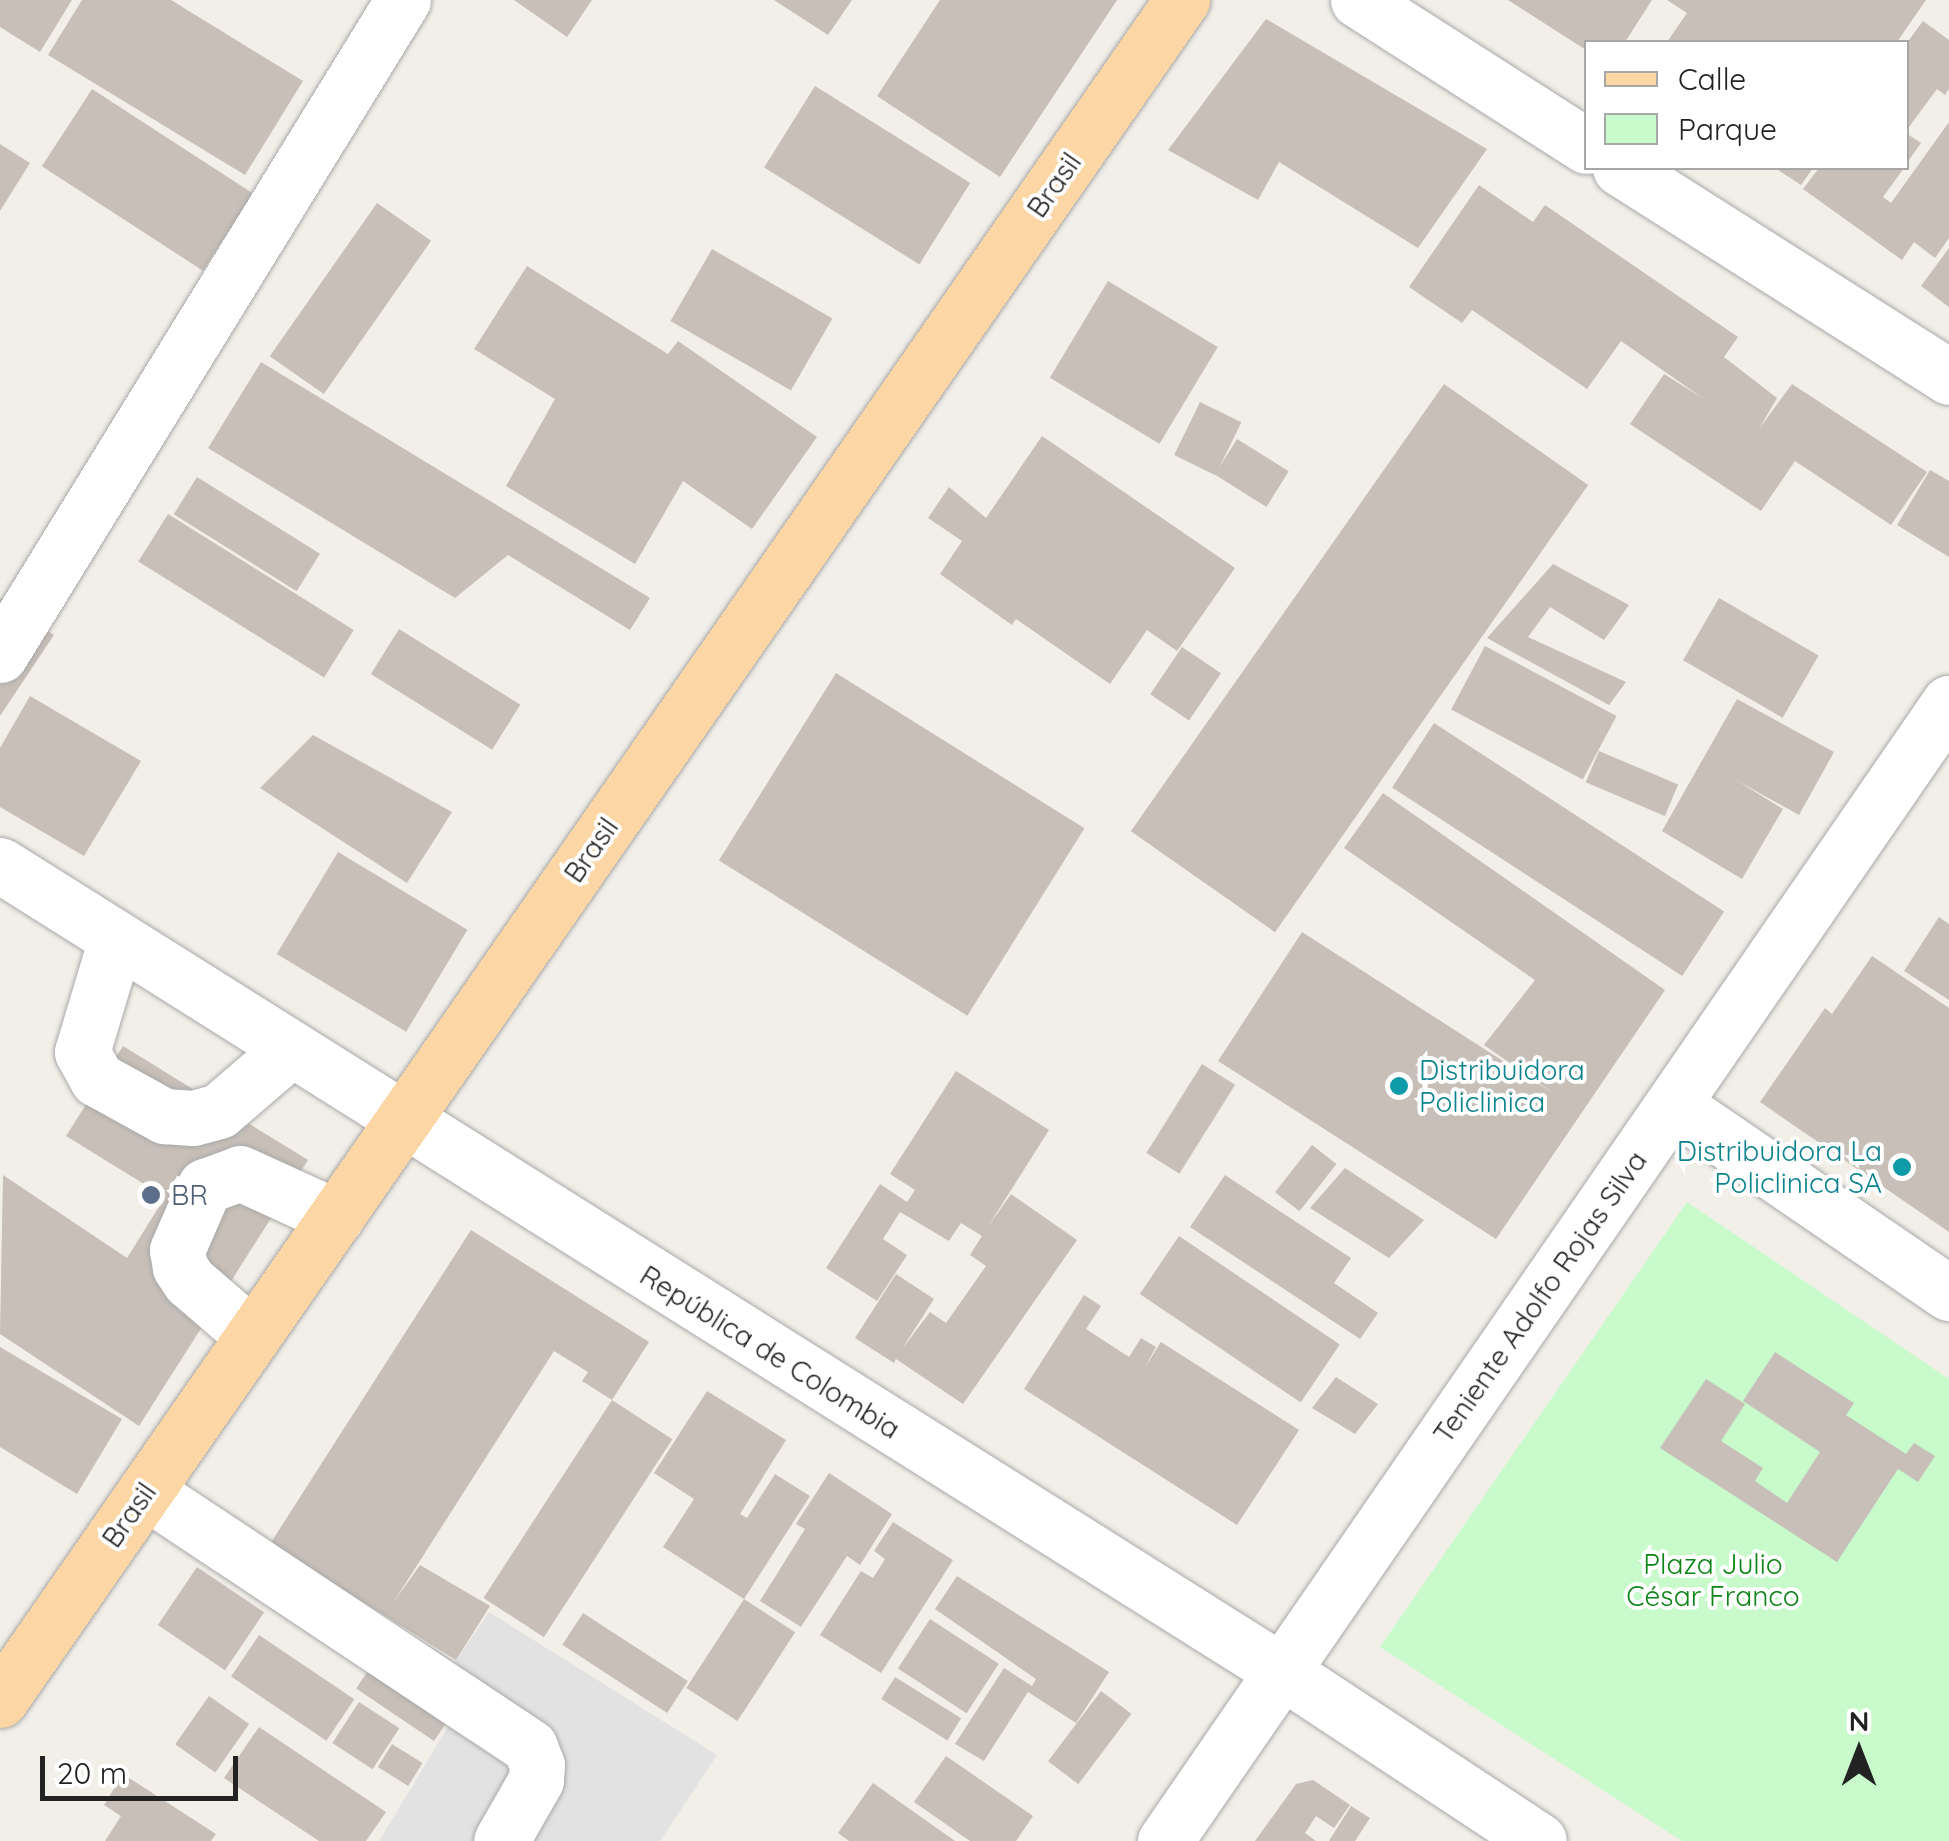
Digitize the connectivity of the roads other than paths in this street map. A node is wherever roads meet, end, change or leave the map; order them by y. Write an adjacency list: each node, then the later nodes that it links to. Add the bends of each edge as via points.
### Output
1 (404, 0): 7 (street)
2 (1182, 0): 14 (main road, Brasil)
3 (1358, 0): 4 (street)
4 (1584, 145)
5 (1623, 170): 6 (street)
6 (1949, 378)
7 (0, 655)
8 (1949, 703): 12 (street, Teniente Adolfo Rojas Silva)
9 (0, 865): 10 (street, República de Colombia)
10 (116, 939): 11 (street, República de Colombia); 13 (street, via 82,1052 97,1079)
11 (290, 1050): 13 (street, via 219,1110 193,1118); 14 (street, República de Colombia)
12 (1674, 1105): 17 (street); 20 (street, Teniente Adolfo Rojas Silva)
13 (164, 1116): 15 (street)
14 (402, 1122): 16 (main road, Brasil); 20 (street, República de Colombia)
15 (205, 1186): 16 (street, via 240,1173); 18 (street, via 177,1250 180,1267)
16 (336, 1217): 18 (main road, Brasil)
17 (1949, 1293)
18 (253, 1336): 19 (main road, Brasil)
19 (145, 1491): 21 (main road, Brasil); 22 (street, via 530,1747 536,1780)
20 (1280, 1670): 23 (street, Teniente Adolfo Rojas Silva); 24 (street, República de Colombia)
21 (0, 1700)
22 (501, 1841)
23 (1164, 1841)
24 (1538, 1841)

